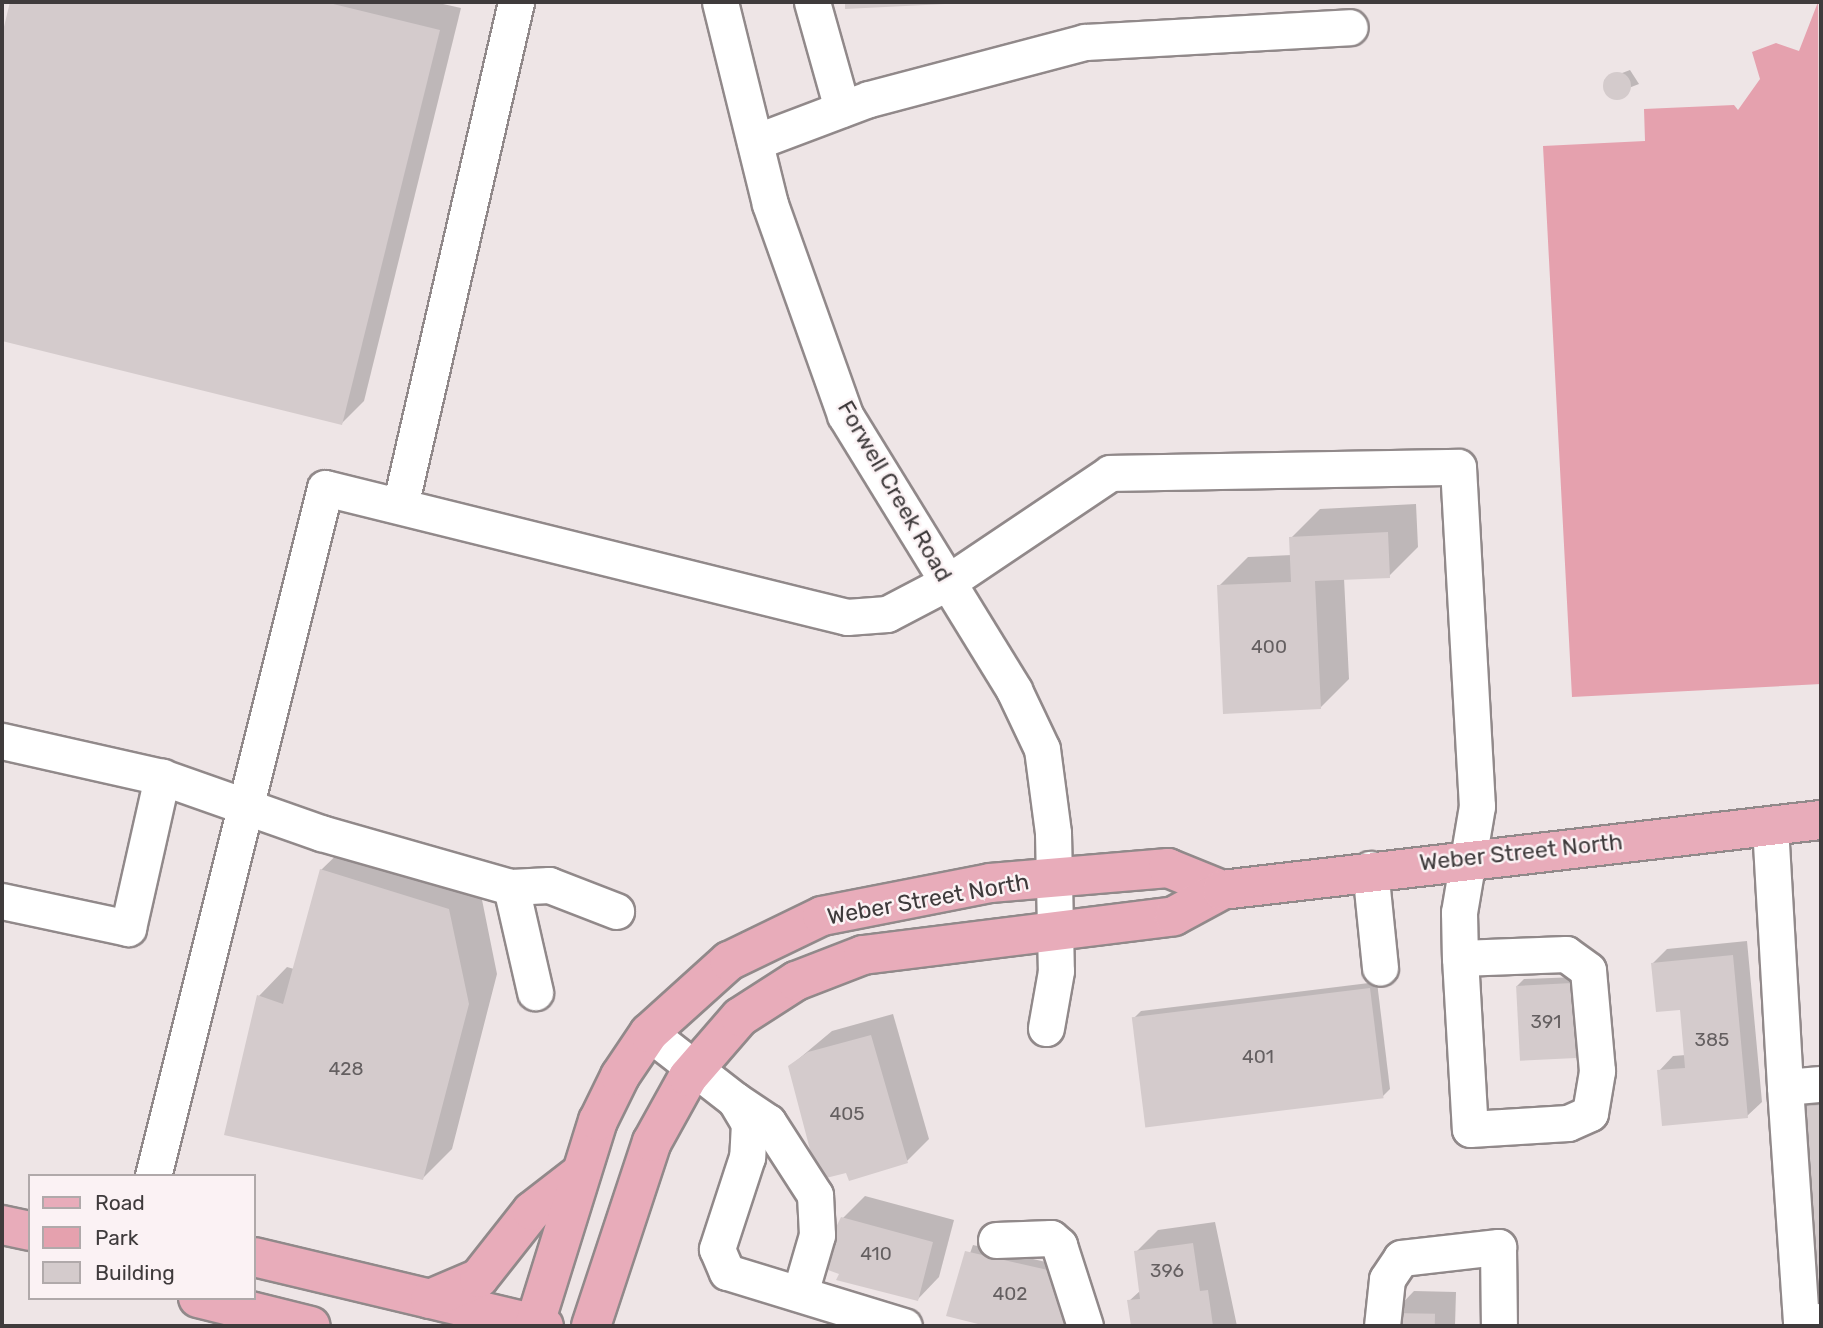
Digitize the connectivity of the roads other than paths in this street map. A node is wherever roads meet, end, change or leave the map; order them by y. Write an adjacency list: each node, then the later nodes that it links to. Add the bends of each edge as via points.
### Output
1 (516, 2): 7 (street)
2 (720, 2): 6 (street, Forwell Creek Road)
3 (812, 2): 5 (street)
4 (1350, 27): 5 (street, via 1085,41 971,68)
5 (842, 109): 6 (street)
6 (755, 142): 8 (street, Forwell Creek Road, via 770,204 845,415)
7 (400, 506): 8 (street, via 847,617 887,614); 11 (street, via 325,488)
8 (948, 582): 14 (street, via 1110,473 1458,467 1477,806); 16 (street, Forwell Creek Road, via 1042,749)
9 (2, 741): 10 (street)
10 (162, 776): 11 (street); 19 (street, via 128,928)
11 (246, 801): 17 (street, via 321,833); 32 (street)
12 (1821, 820): 13 (main road, Weber Street North)
13 (1770, 826): 14 (main road, Weber Street North); 29 (street)
14 (1468, 858): 15 (main road, Weber Street North); 22 (street)
15 (1370, 869): 18 (main road, Weber Street North); 23 (street)
16 (1054, 878): 18 (main road, Weber Street North, via 1168,868); 21 (street, Forwell Creek Road); 26 (main road, Weber Street North, via 990,883 822,916 729,961)
17 (511, 887): 20 (street, via 549,885); 24 (street)
18 (1222, 890): 21 (main road, Weber Street North, via 1174,916)
19 (2, 901)
20 (616, 911)
21 (1056, 931): 25 (street, Forwell Creek Road); 27 (main road, Weber Street North, via 852,960 796,981 740,1017)
22 (1460, 958): 22 (street, via 1470,1129 1579,1120 1590,1113 1597,1071 1588,970 1566,954)
23 (1380, 967)
24 (535, 992)
25 (1046, 1028)
26 (649, 1032): 27 (street); 31 (main road, Weber Street North, via 620,1076)
27 (695, 1068): 30 (street); 43 (main road, Weber Street North, via 652,1142)
28 (1821, 1084): 29 (street)
29 (1785, 1087): 40 (street, via 1801,1322)
30 (735, 1100): 37 (street, via 775,1130 815,1195 817,1234); 37 (street, via 749,1123 749,1143 718,1261 727,1272)
31 (581, 1172): 38 (main road, via 532,1211 479,1278); 41 (main road, Weber Street North)
32 (153, 1174)
33 (2, 1225): 34 (main road)
34 (28, 1231)
35 (996, 1240): 45 (street, via 1051,1238 1059,1245)
36 (256, 1257): 38 (main road)
37 (800, 1293): 44 (street)
38 (430, 1299): 41 (main road)
39 (206, 1300): 42 (main road)
40 (1821, 1321)
41 (537, 1325)
42 (311, 1326)
43 (591, 1326)
44 (904, 1326)
45 (1085, 1326)
46 (1382, 1326): 47 (street, via 1387,1279 1401,1258 1498,1248)
47 (1499, 1326)

